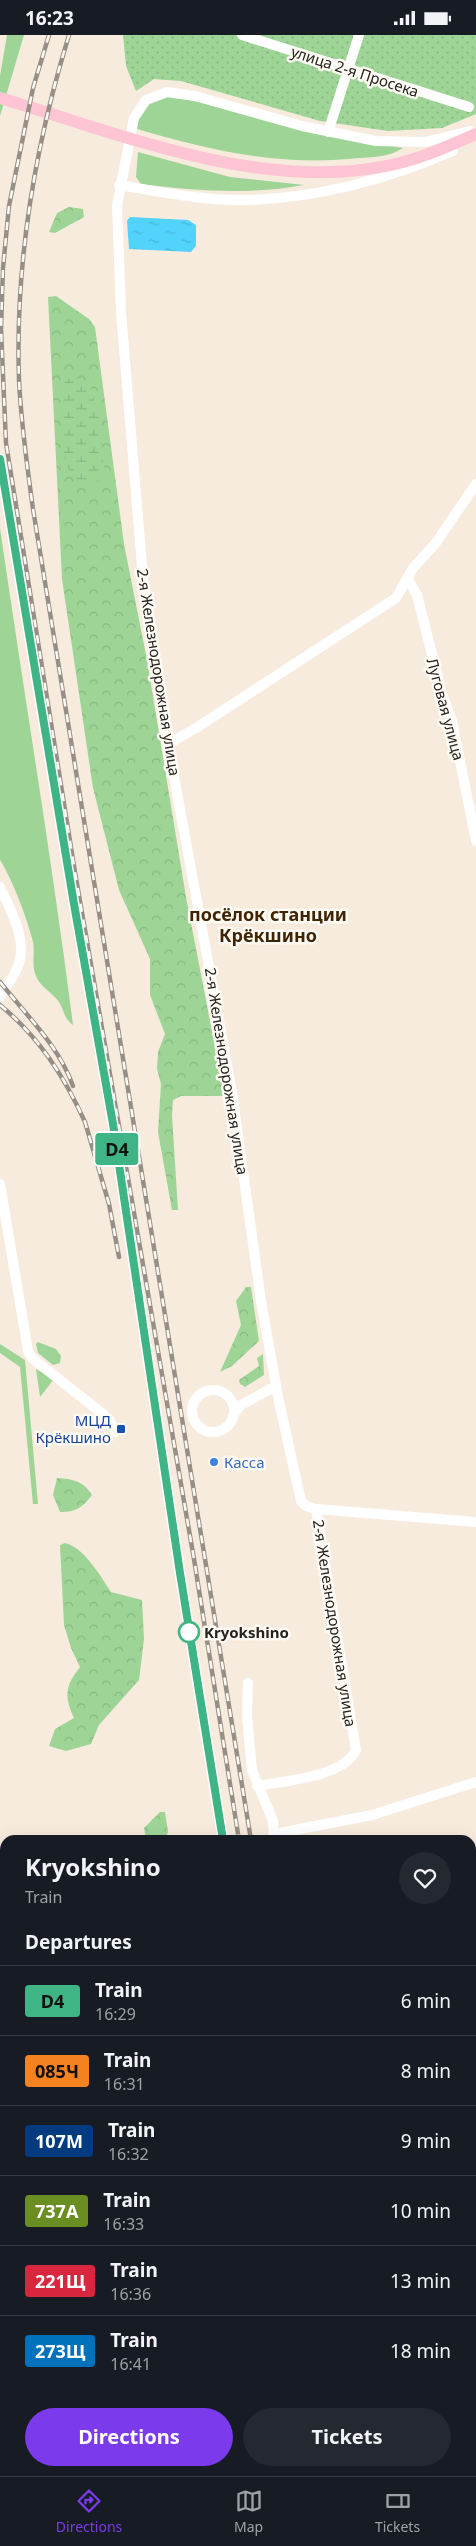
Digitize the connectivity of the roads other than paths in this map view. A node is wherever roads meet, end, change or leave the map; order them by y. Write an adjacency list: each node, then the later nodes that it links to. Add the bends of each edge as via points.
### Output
1 (242, 35): 3 (street, улица 2-я Просека)
2 (359, 35): 3 (street)
3 (349, 69): 5 (street, улица 2-я Просека); 7 (street)
4 (0, 98): 8 (main road, via 174,150 266,169 354,170 406,161)
5 (469, 107)
6 (476, 129): 7 (street, 2-я Железнодорожная улица, via 443,139 408,142 376,141)
7 (328, 132): 10 (street, 2-я Железнодорожная улица, via 167,92 146,100 134,118)
8 (476, 134)
9 (476, 139): 10 (street, via 417,167 372,182 312,193 229,200)
10 (120, 185): 13 (street, 2-я Железнодорожная улица, via 117,256 137,527)
11 (476, 484): 12 (street)
12 (408, 579): 13 (street, via 389,603); 14 (street, Луговая улица, via 417,595 452,721)
13 (168, 744): 18 (street, 2-я Железнодорожная улица, via 232,1092)
14 (476, 841)
15 (0, 887): 16 (street, via 20,936 21,948 18,967)
16 (0, 997)
17 (0, 1184): 20 (street, via 27,1348 32,1358 110,1421)
18 (276, 1386): 19 (street); 21 (street, 2-я Железнодорожная улица, via 301,1501)
19 (236, 1403): 19 (street, via 222,1392 209,1391 194,1402 192,1414 198,1425 214,1432 228,1425)
20 (116, 1432)
21 (316, 1509): 22 (street); 25 (street, 2-я Железнодорожная улица, via 356,1751 342,1764 319,1774)
22 (476, 1522)
23 (248, 1683): 25 (street, via 247,1715 252,1771)
24 (476, 1781): 27 (street, via 372,1815)
25 (257, 1786): 26 (street, via 268,1808)
26 (274, 1835)
27 (283, 1835)

